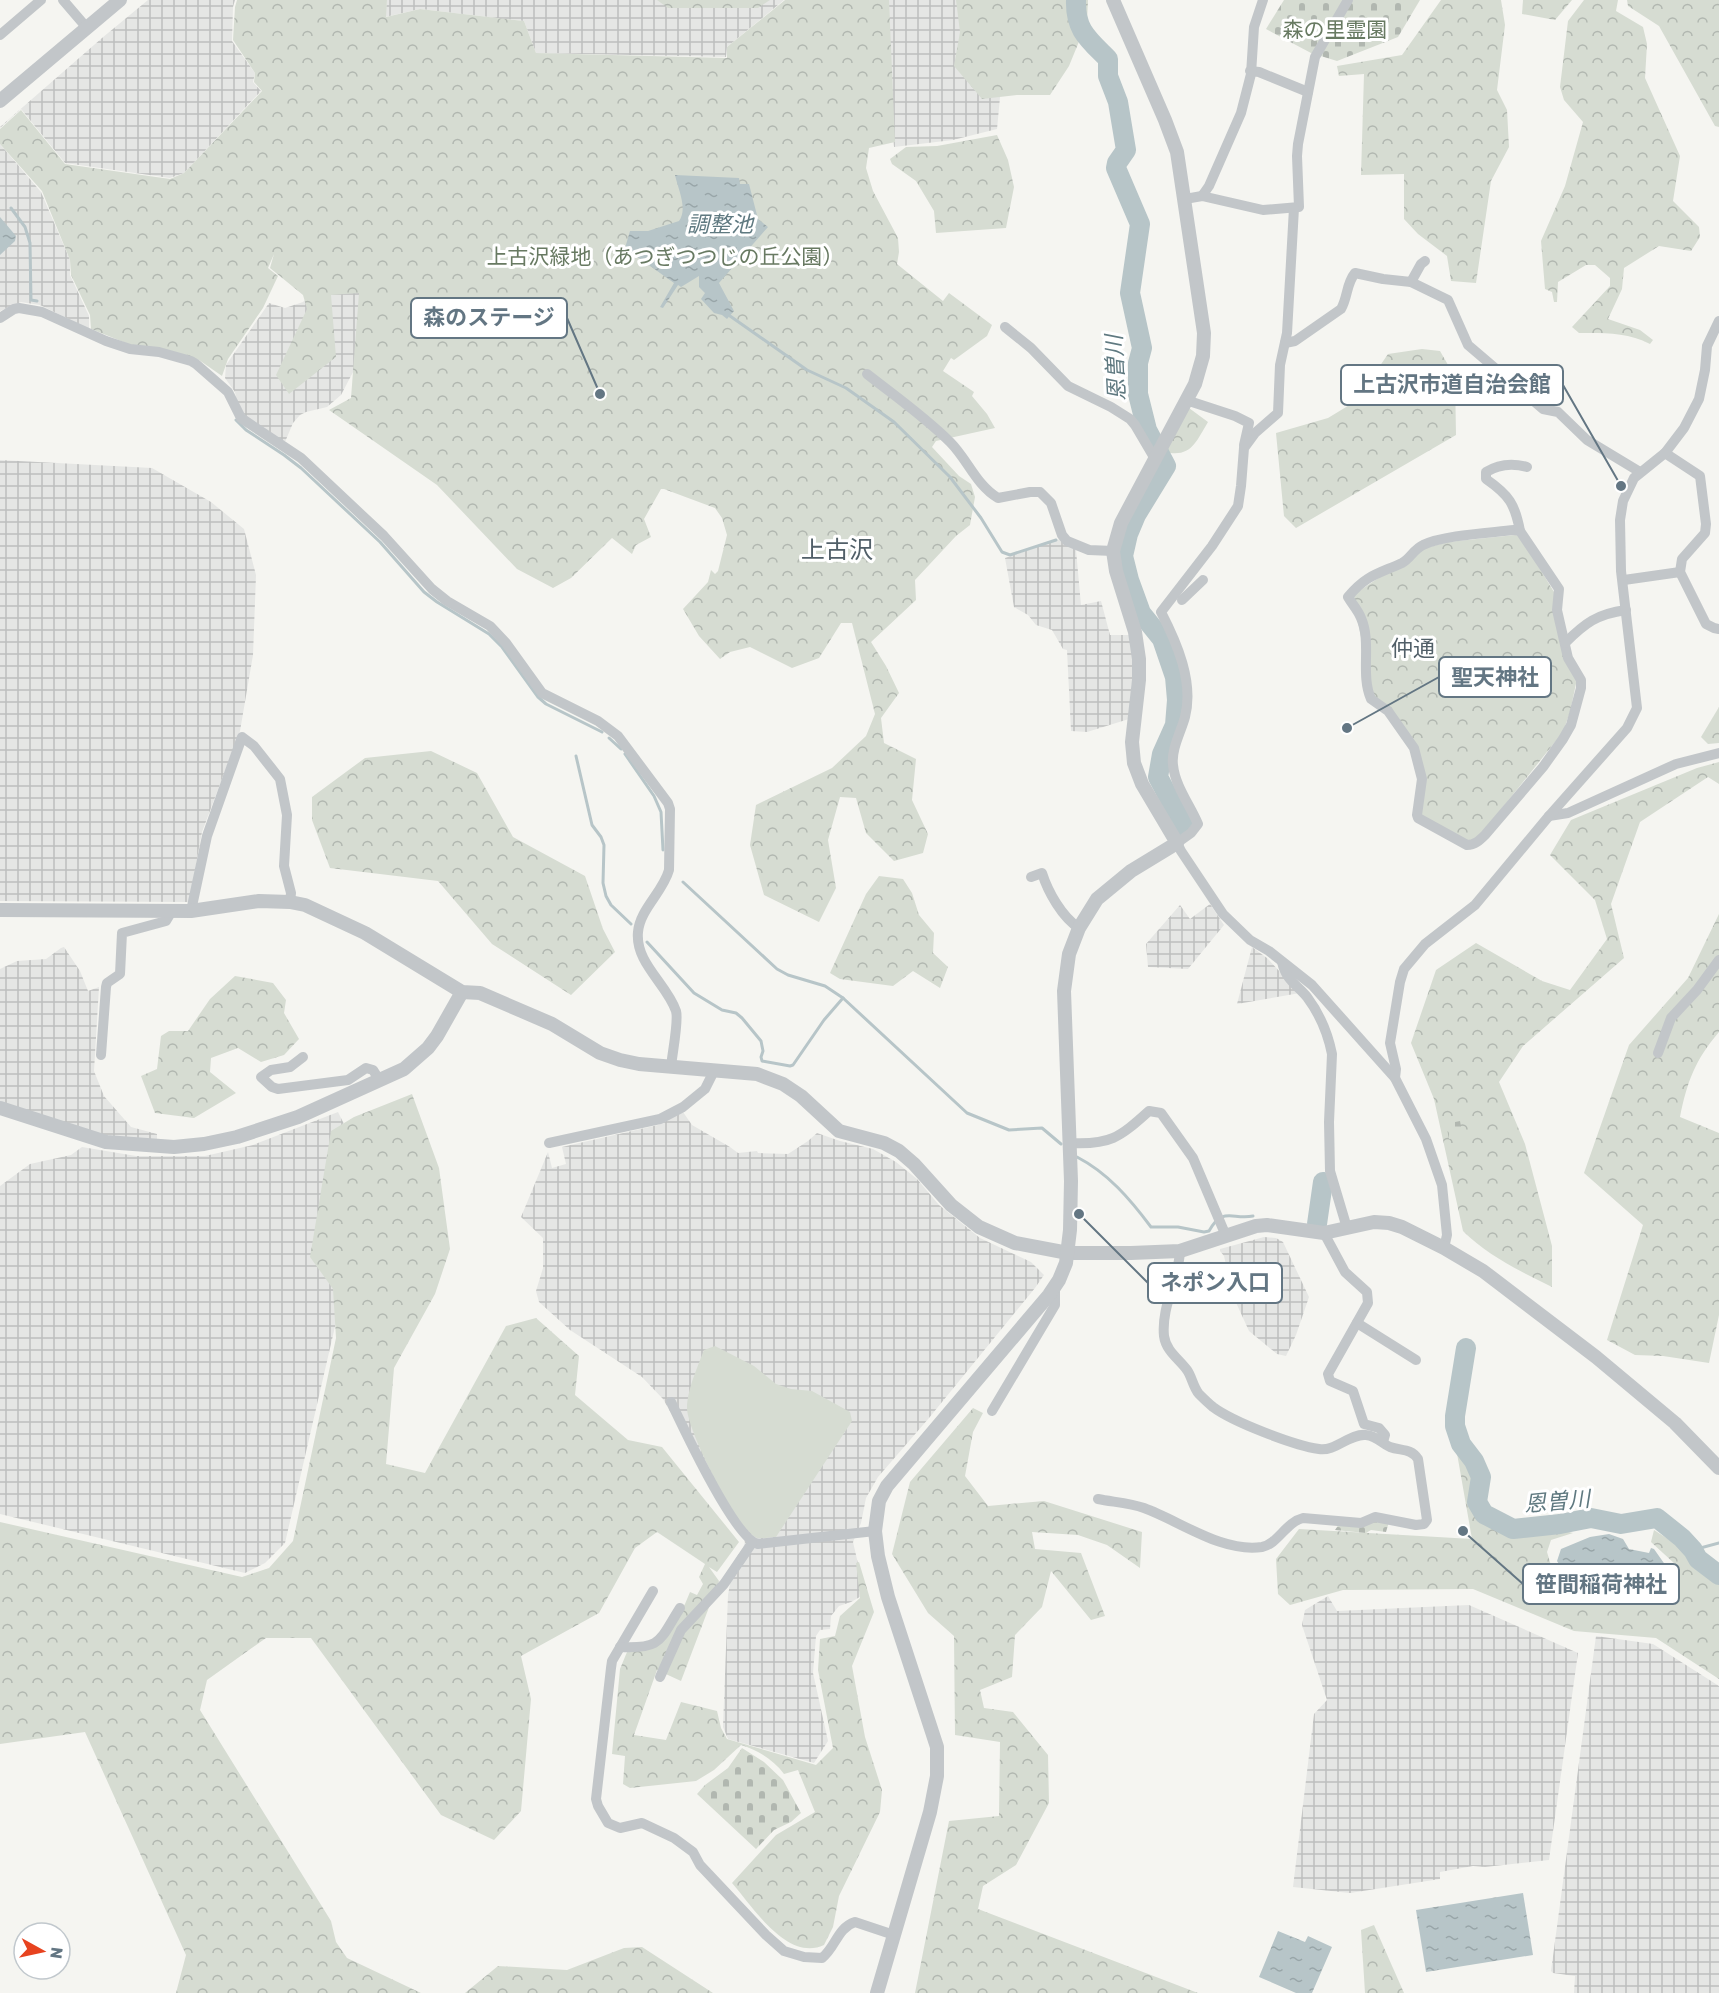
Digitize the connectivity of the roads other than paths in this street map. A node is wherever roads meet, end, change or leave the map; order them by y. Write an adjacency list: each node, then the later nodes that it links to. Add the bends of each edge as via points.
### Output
1 (41, 0): 8 (street)
2 (63, 0): 7 (street)
3 (120, 0): 7 (street)
4 (1113, 0): 13 (street, via 1177,152)
5 (1263, 0): 9 (street, via 1254,27)
6 (1348, 0): 10 (street, via 1315,57)
7 (87, 28): 11 (street)
8 (0, 35)
9 (1250, 71): 10 (street); 12 (street, via 1241,113)
10 (1308, 92): 14 (street, via 1297,156 1299,207)
11 (0, 101)
12 (1202, 196): 13 (street); 14 (street, via 1263,210)
13 (1185, 199): 22 (street, via 1204,333 1201,367)
14 (1294, 208): 20 (street)
15 (1425, 261): 16 (street)
16 (1411, 282): 20 (street, via 1355,273 1341,309 1295,341); 27 (street, via 1448,300 1468,345 1543,409 1558,412 1587,440)
17 (0, 318): 52 (street, via 19,308 42,312 106,341 196,364 228,392 241,418 301,458 384,536 432,589 490,626 507,643 542,693 598,721 618,736 670,809 669,870 638,931 639,947 677,1014)
18 (1719, 321): 24 (street, via 1707,346 1699,399)
19 (1005, 327): 25 (street, via 1068,387 1130,419)
20 (1285, 343): 23 (street, via 1278,412)
21 (867, 374): 29 (street, via 952,444 989,493 998,498 1040,492 1051,503 1067,541 1089,550)
22 (1186, 400): 23 (street, via 1250,423); 25 (street)
23 (1244, 448): 39 (street, via 1238,506 1161,612 1188,683 1173,764 1198,824)
24 (1665, 453): 27 (street); 30 (street, via 1700,476 1705,533 1682,559)
25 (1158, 454): 29 (street, via 1121,523)
26 (1527, 466): 28 (street, via 1514,464 1486,472 1486,479 1503,490 1516,511)
27 (1640, 472): 32 (street, via 1626,493 1620,520)
28 (1520, 531): 36 (street, via 1559,589 1557,610); 36 (street, via 1433,541 1420,546 1405,562 1377,573 1344,596 1361,618 1371,699 1388,711 1414,748 1422,779 1418,818 1471,845 1479,841 1543,767 1571,725 1579,702 1581,680 1568,658)
29 (1113, 551): 39 (street, via 1139,658 1134,763)
30 (1680, 572): 32 (street); 35 (street, via 1707,624)
31 (1203, 580): 33 (street)
32 (1623, 580): 34 (street)
33 (1182, 600)
34 (1626, 610): 36 (street, via 1596,617); 38 (street, via 1637,708 1634,717)
35 (1719, 628)
36 (1565, 643)
37 (1719, 753): 38 (street, via 1676,764 1568,813)
38 (1549, 816): 54 (street, via 1475,905 1425,944 1404,969 1390,1043)
39 (1177, 843): 45 (street, via 1131,871 1097,899); 47 (street, via 1223,914 1250,940)
40 (1031, 876): 45 (street, via 1042,873 1068,919)
41 (290, 902): 44 (street, via 259,901); 44 (street, via 284,866 287,815 280,779 242,737 207,836); 48 (street, via 365,933)
42 (0, 910): 43 (street)
43 (172, 911): 44 (street); 50 (street, via 166,921 122,933 120,974 106,987)
44 (191, 911)
45 (1079, 928): 58 (street, via 1069,954 1064,991)
46 (1719, 960): 49 (street, via 1671,1018)
47 (1282, 962): 54 (street, via 1312,985); 59 (street, via 1287,976 1320,1018 1332,1054 1330,1171)
48 (462, 992): 52 (street, via 480,993 544,1021 600,1053 630,1062); 55 (street, via 428,1048 404,1069)
49 (1658, 1053)
50 (101, 1055)
51 (303, 1057): 55 (street, via 290,1067 271,1070 261,1077 278,1089 348,1080 366,1068)
52 (671, 1066): 53 (street)
53 (714, 1071): 57 (street, via 705,1089 660,1119); 64 (street, via 757,1074 783,1084 839,1131 899,1151 951,1205 979,1227 1016,1243)
54 (1395, 1078): 62 (street, via 1426,1139 1442,1185 1447,1235)
55 (380, 1081): 56 (street, via 267,1129 174,1147 106,1142)
56 (0, 1108)
57 (549, 1143)
58 (1070, 1143): 61 (street, via 1107,1142 1149,1111 1161,1113 1193,1158); 64 (street)
59 (1347, 1228): 60 (street); 62 (street, via 1389,1223)
60 (1324, 1233): 61 (street, via 1268,1225); 66 (street, via 1345,1272 1366,1292 1368,1303)
61 (1226, 1236): 63 (street)
62 (1444, 1248): 71 (street, via 1483,1271 1596,1357 1676,1423)
63 (1180, 1251): 64 (street); 70 (street, via 1180,1264 1167,1303 1164,1337 1197,1391 1213,1407 1281,1439 1322,1450 1359,1434)
64 (1068, 1253): 65 (street)
65 (1054, 1286): 69 (street, via 1055,1305); 73 (street, via 887,1486 879,1501)
66 (1357, 1323): 67 (street); 70 (street, via 1328,1374 1330,1381 1353,1391 1364,1424 1379,1428 1385,1435)
67 (1416, 1360)
68 (671, 1402): 74 (street, via 696,1455)
69 (992, 1411)
70 (1383, 1442): 72 (street, via 1408,1450 1418,1459 1427,1520 1424,1524 1375,1517 1361,1523 1303,1518 1295,1520 1266,1546 1247,1546 1222,1543 1142,1507)
71 (1719, 1468)
72 (1105, 1502)
73 (875, 1531): 74 (street); 79 (street, via 888,1597 937,1747 937,1776 930,1812)
74 (752, 1543): 78 (street, via 715,1598 681,1630)
75 (652, 1591): 77 (street)
76 (680, 1608): 77 (street, via 658,1642 643,1648)
77 (620, 1647): 79 (street, via 612,1661 596,1799 608,1823 620,1828 642,1823 674,1838 693,1852 700,1865 784,1951 822,1958 830,1952 841,1930 855,1922)
78 (660, 1677)
79 (894, 1935): 80 (street)
80 (877, 1993)

